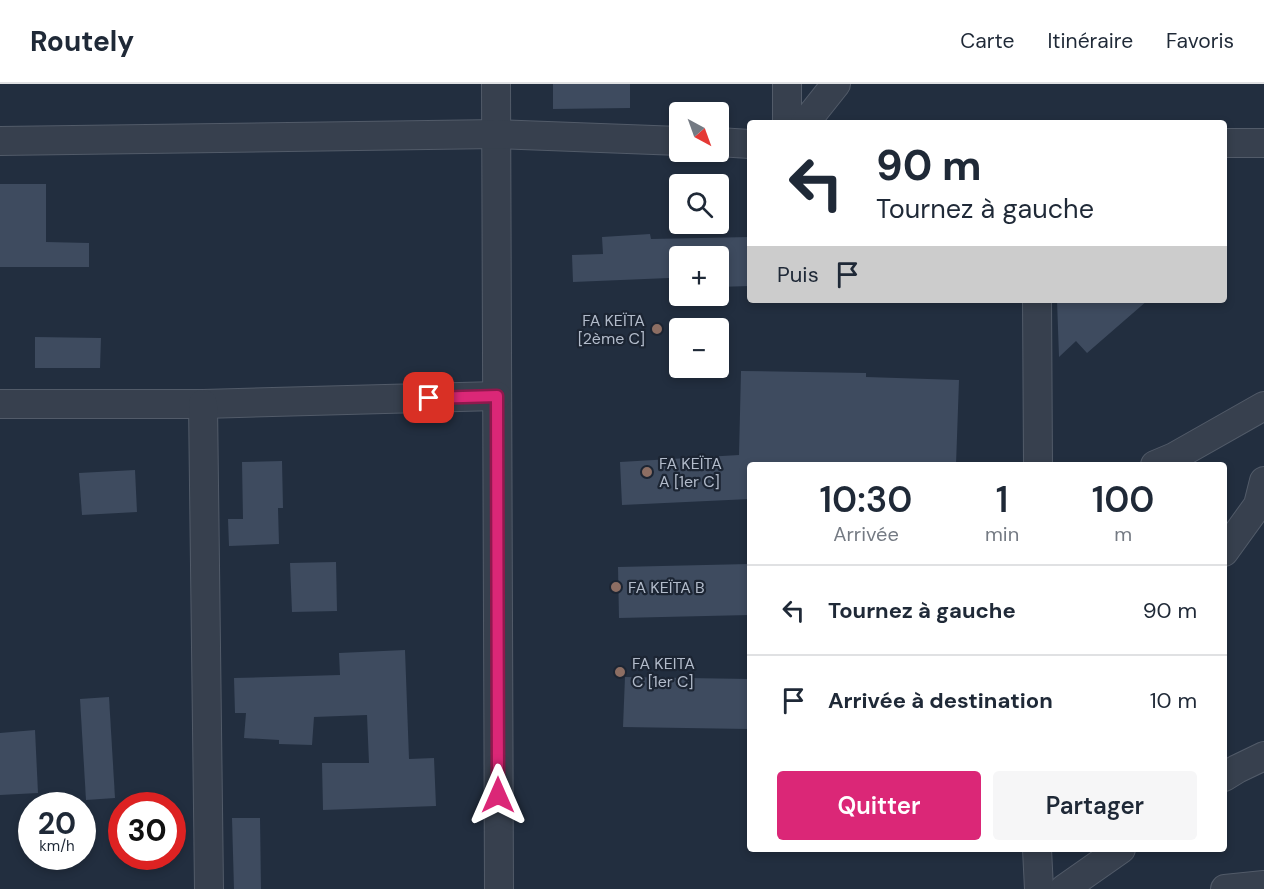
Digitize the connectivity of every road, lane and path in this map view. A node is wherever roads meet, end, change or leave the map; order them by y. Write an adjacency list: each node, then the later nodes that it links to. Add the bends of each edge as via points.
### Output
1 (496, 84): 6 (street)
2 (787, 84): 4 (street)
3 (836, 84): 5 (street)
4 (787, 120)
5 (807, 120)
6 (496, 134): 7 (street); 8 (street); 14 (street)
7 (0, 141)
8 (669, 141)
9 (1263, 142): 11 (street)
10 (729, 143): 12 (street)
11 (1227, 143)
12 (747, 144)
13 (1037, 303): 18 (street)
14 (497, 396): 16 (street); 28 (street)
15 (0, 404): 16 (street)
16 (203, 404): 27 (street)
17 (1264, 406): 19 (street)
18 (1038, 462)
19 (1162, 462)
20 (1264, 482): 21 (street, via 1258,505)
21 (1227, 548)
22 (1264, 756): 23 (street)
23 (1227, 775)
24 (1037, 852): 29 (street)
25 (1117, 852): 30 (street)
26 (1264, 885): 31 (street)
27 (209, 889)
28 (499, 889)
29 (1040, 889)
30 (1064, 889)
31 (1225, 889)

